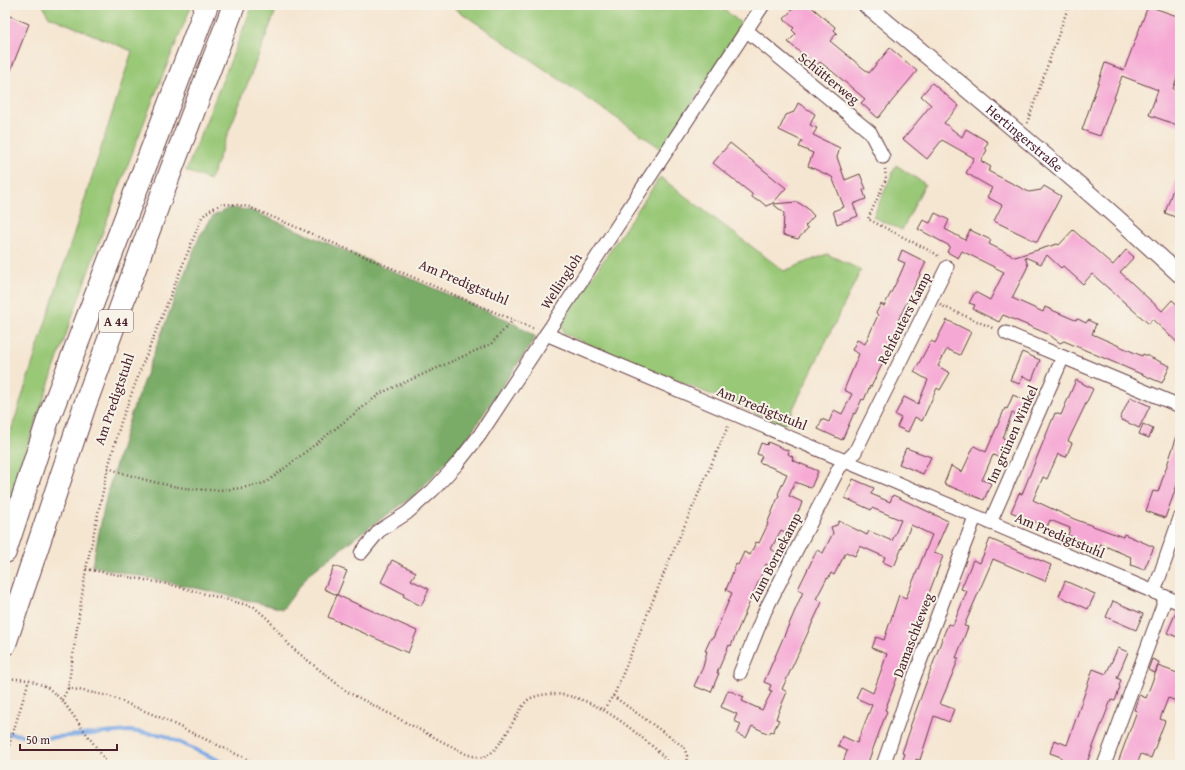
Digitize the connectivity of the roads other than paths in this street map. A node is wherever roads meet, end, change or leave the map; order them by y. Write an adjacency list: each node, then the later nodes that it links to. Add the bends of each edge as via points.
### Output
1 (207, 5): 17 (highway, A 44, via 48,420)
2 (234, 5): 22 (highway, A 44, via 86,405)
3 (763, 5): 5 (street, Wellingloh)
4 (866, 5): 8 (street, Hertingerstraße, via 1022,136)
5 (746, 30): 6 (street, Schütterweg, via 870,132); 10 (street, Wellingloh)
6 (883, 157)
7 (947, 267): 13 (street, Rehfeuters Kamp, via 855,452)
8 (1180, 275)
9 (1006, 333): 11 (street)
10 (546, 334): 13 (street, Am Predigtstuhl); 18 (street, Wellingloh, via 479,436 457,464 433,490 379,531)
11 (1063, 357): 12 (street); 16 (street, Im grünen Winkel)
12 (1180, 406)
13 (848, 460): 14 (street, Am Predigtstuhl); 23 (street, Zum Bornekamp, via 839,468 768,605)
14 (975, 517): 16 (street, Am Predigtstuhl); 24 (street, Damaschkeweg)
15 (1180, 518): 19 (street)
16 (990, 523): 19 (street, Am Predigtstuhl)
17 (5, 552)
18 (361, 553)
19 (1154, 592): 20 (street, Am Predigtstuhl)
20 (1166, 597): 21 (street, Am Predigtstuhl); 25 (street)
21 (1180, 603)
22 (5, 642)
23 (740, 673)
24 (883, 765)
25 (1104, 765)

